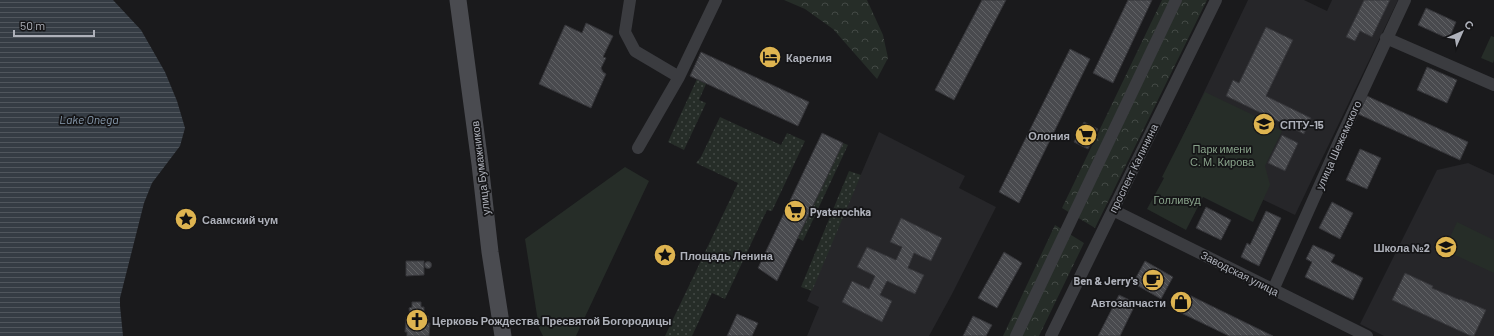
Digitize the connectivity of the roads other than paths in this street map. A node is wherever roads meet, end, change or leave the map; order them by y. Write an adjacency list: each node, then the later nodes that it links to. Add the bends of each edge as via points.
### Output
1 (458, 0): 13 (street, улица Бумажников)
2 (630, 0): 8 (street, via 625,32 635,50)
3 (716, 0): 8 (street)
4 (1176, 0): 14 (street)
5 (1216, 0): 11 (street, проспект Калинина)
6 (1405, 0): 7 (street, улица Шежемского)
7 (1386, 38): 9 (street); 12 (street, улица Шежемского)
8 (679, 77): 10 (street)
9 (1494, 85)
10 (638, 148)
11 (1113, 210): 12 (street, Заводская улица); 15 (street, проспект Калинина)
12 (1273, 290): 16 (street, Заводская улица)
13 (503, 336)
14 (1016, 336)
15 (1051, 336)
16 (1366, 336)

